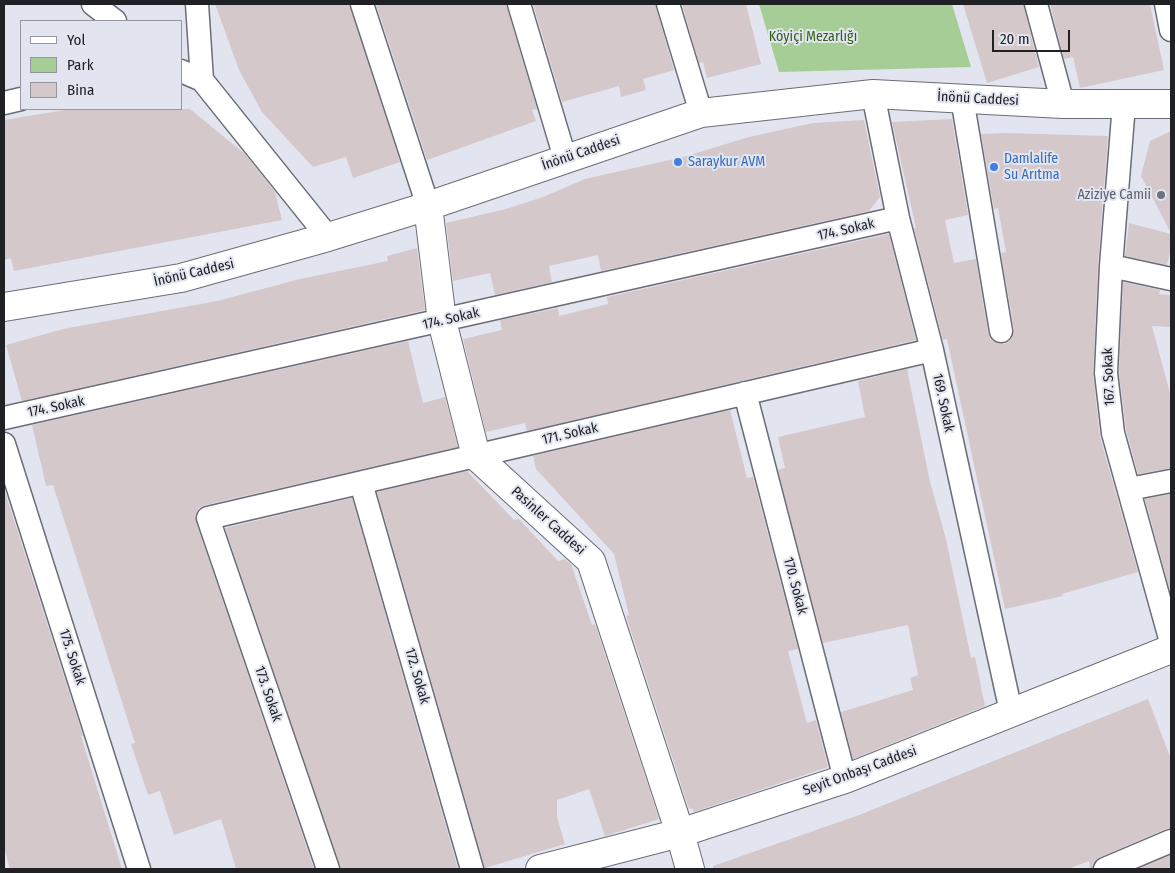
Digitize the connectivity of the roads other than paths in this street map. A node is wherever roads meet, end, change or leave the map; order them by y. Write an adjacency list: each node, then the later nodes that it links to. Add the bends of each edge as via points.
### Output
1 (93, 4): 8 (street)
2 (197, 4): 11 (street)
3 (362, 4): 21 (street)
4 (519, 4): 20 (street)
5 (668, 4): 19 (street)
6 (1036, 4): 16 (street)
7 (1166, 4): 9 (street)
8 (114, 20)
9 (1171, 30)
10 (182, 71): 11 (street)
11 (202, 80): 23 (street)
12 (873, 94): 13 (street, İnönü Caddesi); 19 (street, İnönü Caddesi); 22 (street, 169. Sokak)
13 (962, 98): 16 (street, İnönü Caddesi); 28 (street)
14 (20, 99): 15 (street)
15 (4, 103)
16 (1063, 104): 17 (street, İnönü Caddesi)
17 (1124, 104): 18 (street, İnönü Caddesi); 24 (street, 167. Sokak)
18 (1171, 104)
19 (701, 113): 20 (street, İnönü Caddesi)
20 (565, 158): 21 (street, İnönü Caddesi)
21 (428, 206): 23 (street, İnönü Caddesi); 27 (street)
22 (898, 218): 27 (street, 174. Sokak); 29 (street, 169. Sokak)
23 (328, 237): 26 (street, İnönü Caddesi, via 181,278)
24 (1111, 266): 25 (street); 36 (street, 167. Sokak, via 1106,374 1113,433)
25 (1171, 279)
26 (4, 307)
27 (442, 321): 31 (street, 174. Sokak); 33 (street)
28 (1001, 332)
29 (932, 350): 30 (street, 171. Sokak); 40 (street, 169. Sokak)
30 (745, 393): 33 (street, 171. Sokak); 41 (street, 170. Sokak)
31 (4, 418)
32 (4, 444): 44 (street, 175. Sokak)
33 (476, 456): 35 (street, 171. Sokak); 42 (street, Pasinler Caddesi, via 591,561)
34 (1171, 481): 36 (street)
35 (361, 483): 37 (street, 171. Sokak); 46 (street, 172. Sokak)
36 (1129, 489): 38 (street, 167. Sokak)
37 (208, 518): 45 (street, 173. Sokak)
38 (1171, 642)
39 (1171, 649): 40 (street, Seyit Onbaşı Caddesi)
40 (1011, 712): 41 (street, Seyit Onbaşı Caddesi)
41 (845, 779): 42 (street, Seyit Onbaşı Caddesi)
42 (680, 833): 47 (street, Seyit Onbaşı Caddesi); 48 (street, Pasinler Caddesi)
43 (1171, 841): 49 (street)
44 (139, 869)
45 (328, 869)
46 (472, 869)
47 (540, 869)
48 (690, 869)
49 (1105, 869)

